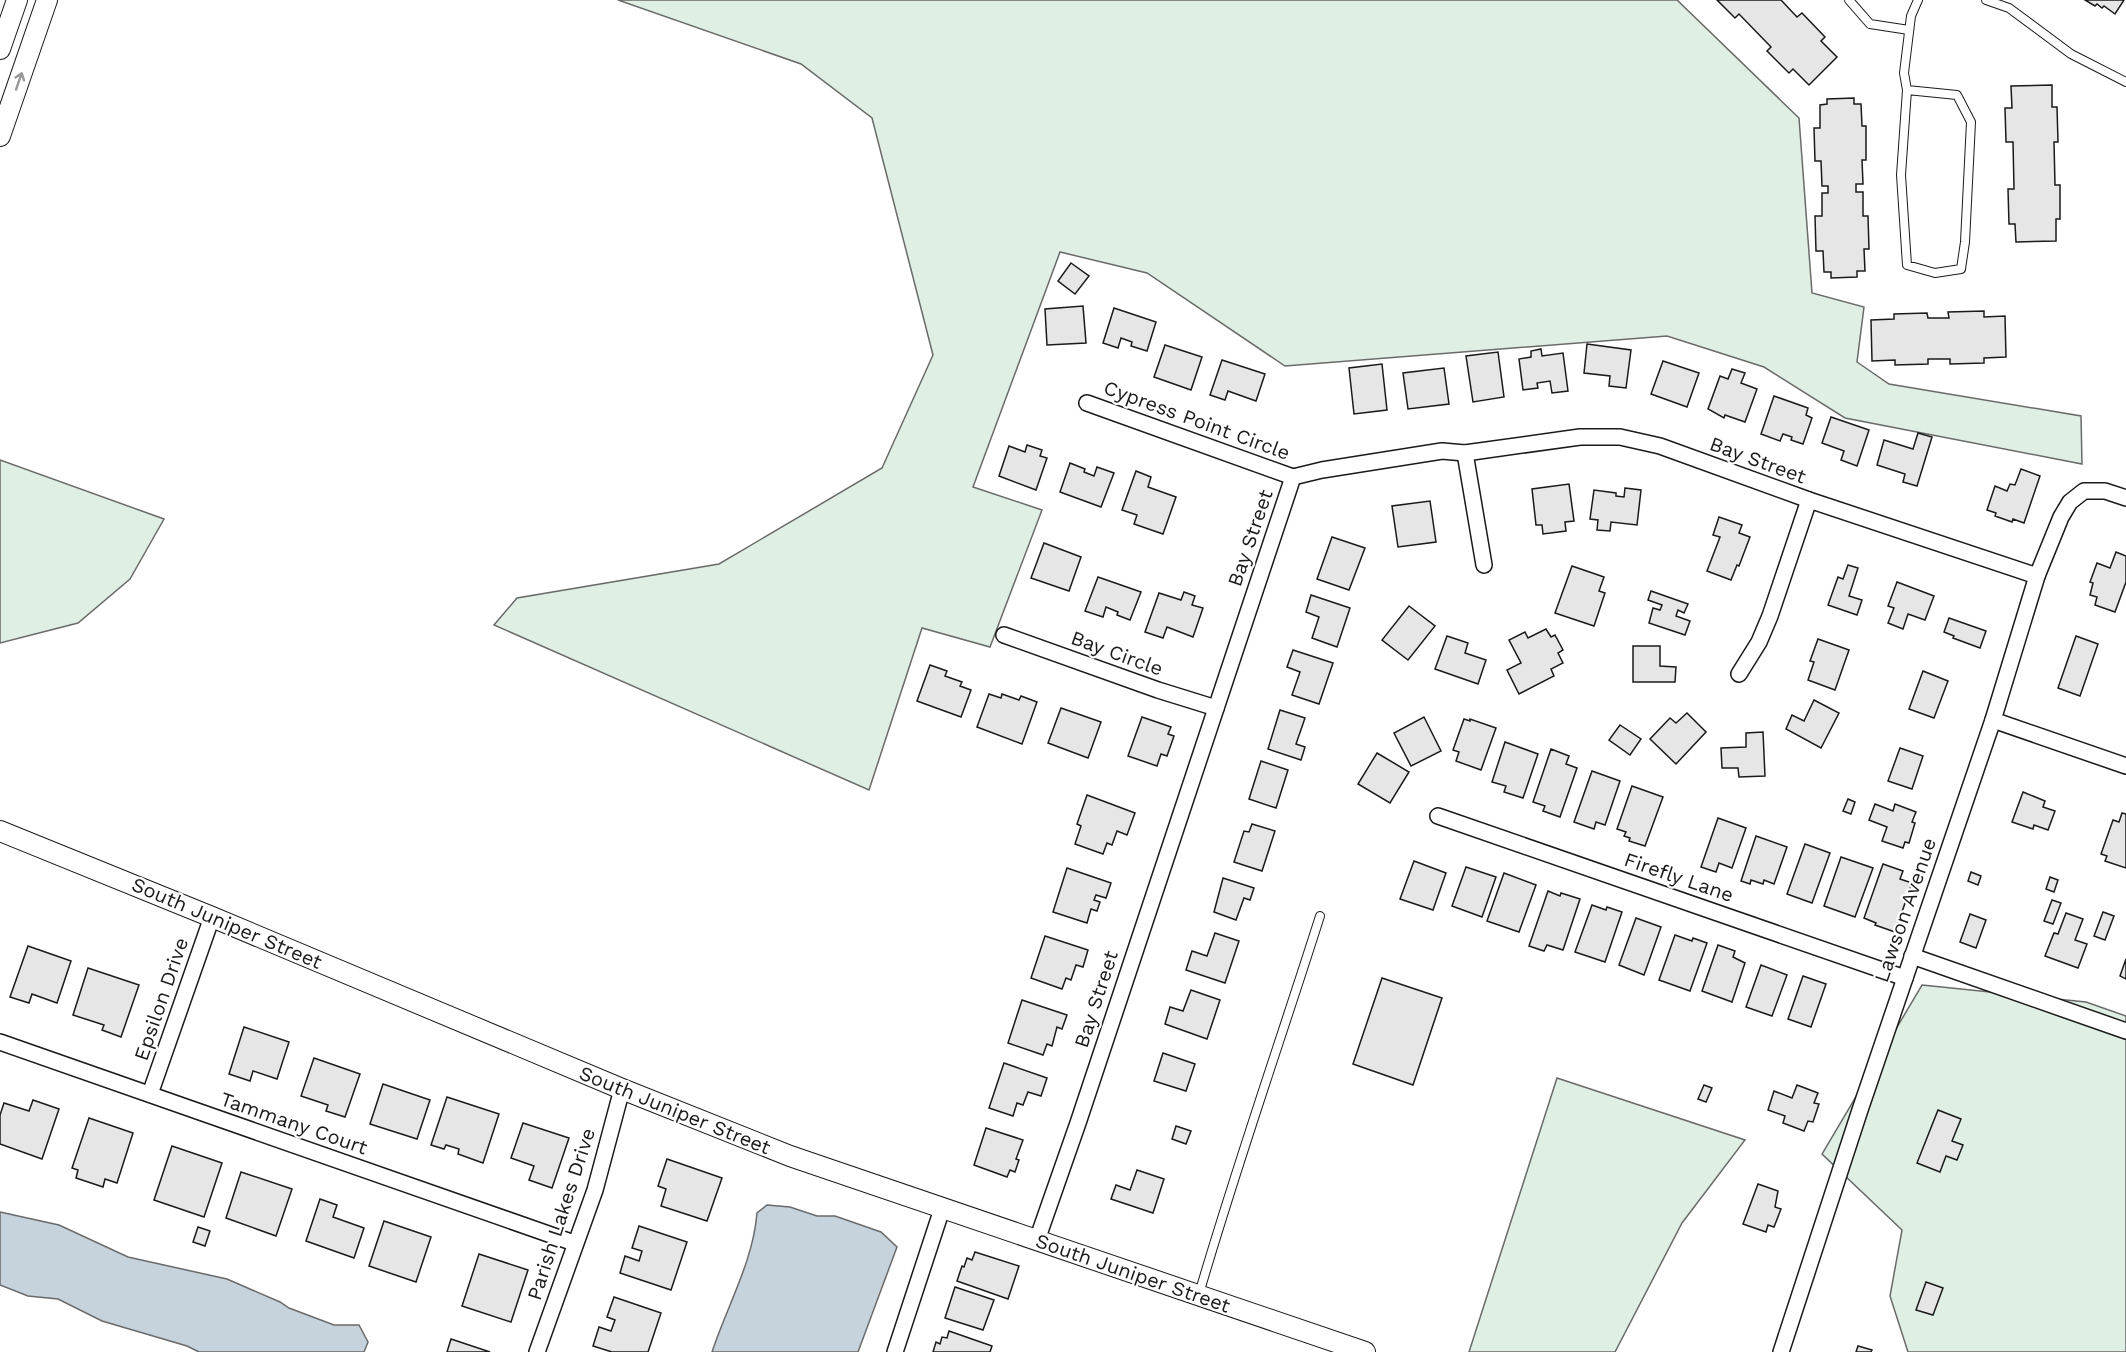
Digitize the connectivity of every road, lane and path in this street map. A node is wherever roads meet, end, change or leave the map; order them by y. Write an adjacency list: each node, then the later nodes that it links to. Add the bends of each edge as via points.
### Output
1 (17, 0): 7 (street)
2 (47, 0): 10 (street, one-way to 2)
3 (1849, 0): 6 (lane, via 1870,24)
4 (1918, 0): 6 (lane)
5 (1986, 0): 8 (lane, via 2009,8 2071,54)
6 (1909, 30): 9 (lane, via 1904,73)
7 (0, 49)
8 (2126, 82)
9 (1908, 90): 9 (lane, via 1957,95 1971,122 1961,269 1935,273 1907,265 1901,175)
10 (0, 136)
11 (1087, 403): 13 (street, Cypress Point Circle)
12 (1465, 453): 13 (street, Bay Street, via 1442,451); 15 (street, Bay Street, via 1580,437 1620,437 1660,446); 16 (street)
13 (1293, 477): 20 (street, Bay Street)
14 (2126, 498): 17 (street, Lawson Avenue, via 2105,491 2085,491 2070,502)
15 (1809, 500): 17 (street, Bay Street); 19 (street, via 1770,616)
16 (1484, 565)
17 (2037, 576): 21 (street, Lawson Avenue)
18 (1004, 635): 20 (street, Bay Circle)
19 (1739, 674)
20 (1215, 708): 34 (street, Bay Street)
21 (1993, 720): 22 (street); 27 (street, Lawson Avenue)
22 (2126, 766)
23 (1438, 816): 28 (street, Firefly Lane)
24 (0, 831): 26 (street, South Juniper Street)
25 (1320, 916): 36 (lane)
26 (212, 917): 31 (street, South Juniper Street); 32 (street, Epsilon Drive)
27 (1912, 956): 28 (street, Lawson Avenue); 29 (street)
28 (1905, 978): 40 (street, Lawson Avenue)
29 (2126, 1031)
30 (0, 1042): 32 (street, Tammany Court)
31 (622, 1089): 33 (street, South Juniper Street, via 790,1156); 35 (street, Parish Lakes Drive, via 595,1190)
32 (150, 1095): 35 (street, Tammany Court)
33 (942, 1209): 34 (street, South Juniper Street); 38 (street)
34 (1037, 1240): 36 (street, South Juniper Street)
35 (574, 1243): 37 (street, Parish Lakes Drive)
36 (1198, 1295): 39 (street, South Juniper Street)
37 (537, 1352)
38 (895, 1352)
39 (1365, 1352)
40 (1780, 1352)

